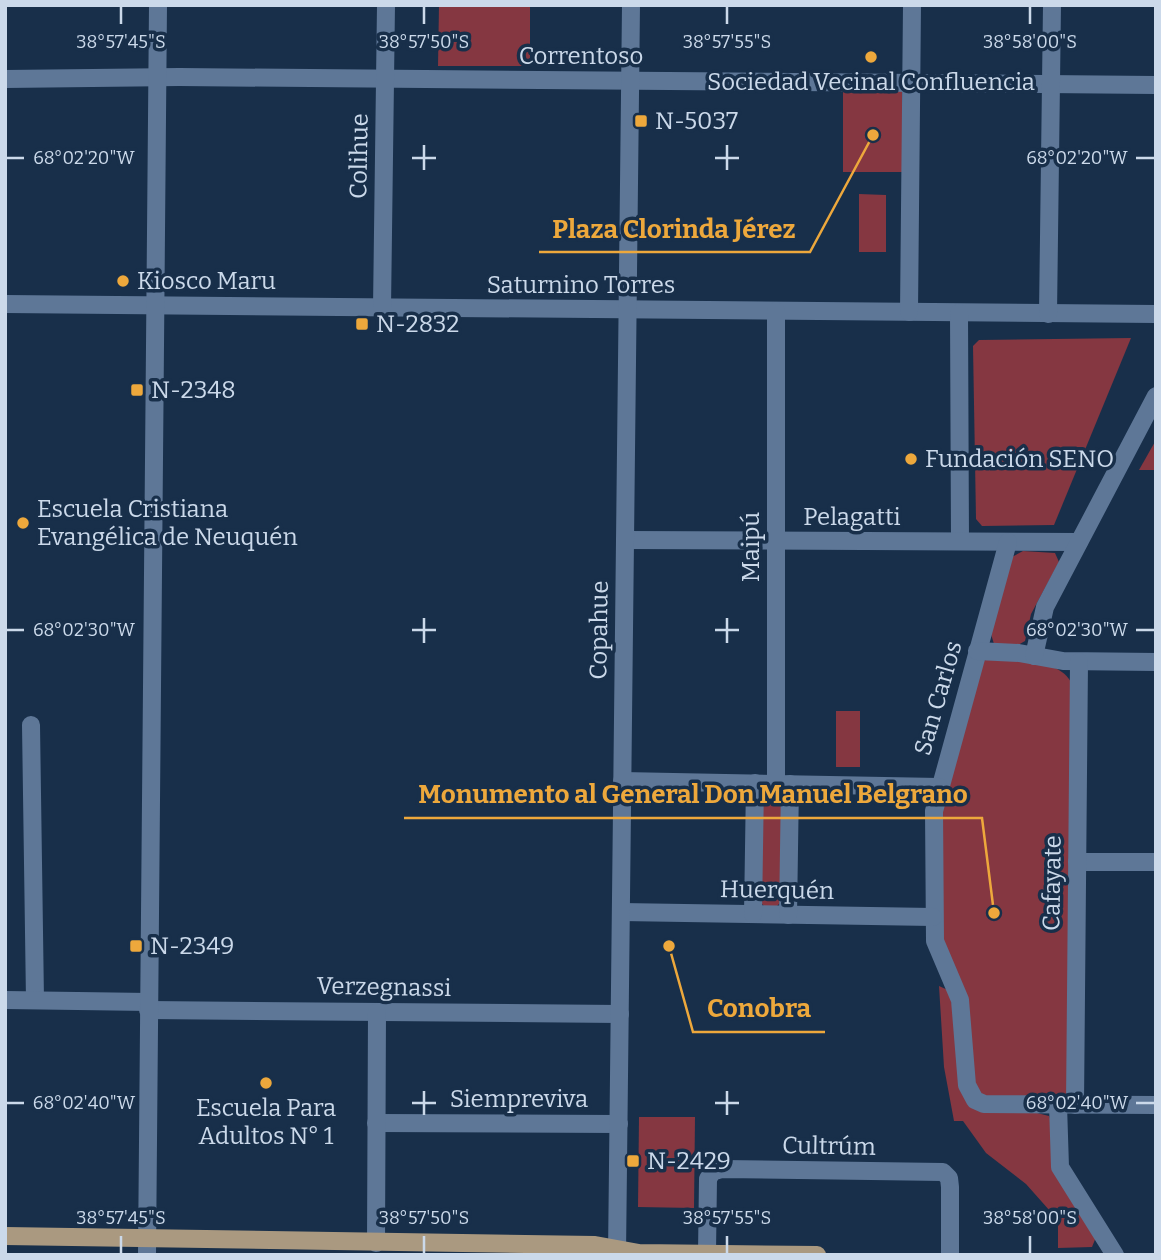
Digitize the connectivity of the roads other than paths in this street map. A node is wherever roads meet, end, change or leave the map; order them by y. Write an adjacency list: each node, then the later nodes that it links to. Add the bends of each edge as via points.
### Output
1 (158, 5): 6 (street)
2 (386, 5): 8 (street, Colihue)
3 (631, 5): 9 (street, Copahue)
4 (912, 5): 10 (street)
5 (1052, 5): 11 (street)
6 (157, 78): 7 (street, Correntoso); 8 (street, Correntoso); 14 (street)
7 (5, 79)
8 (385, 79): 9 (street, Correntoso); 15 (street, Colihue)
9 (630, 81): 10 (street, Correntoso); 16 (street, Copahue)
10 (911, 83): 11 (street, Correntoso); 18 (street)
11 (1051, 84): 12 (street, Correntoso); 20 (street)
12 (1156, 85)
13 (5, 304): 14 (street, Saturnino Torres)
14 (154, 306): 15 (street, Saturnino Torres); 45 (street)
15 (382, 308): 16 (street, Saturnino Torres)
16 (627, 310): 17 (street, Saturnino Torres); 23 (street, Copahue)
17 (776, 311): 18 (street, Saturnino Torres); 24 (street, Maipú)
18 (909, 312): 19 (street, Saturnino Torres)
19 (959, 313): 20 (street, Saturnino Torres); 25 (street)
20 (1048, 313): 21 (street, Saturnino Torres)
21 (1156, 314)
22 (1156, 396): 27 (street)
23 (625, 540): 24 (street, Pelagatti); 33 (street, Copahue)
24 (776, 541): 25 (street, Pelagatti); 35 (street, Maipú)
25 (960, 541): 26 (street, Pelagatti)
26 (1009, 542): 27 (street, Pelagatti); 28 (street, San Carlos)
27 (1079, 542): 29 (street, via 1042,612)
28 (977, 651): 29 (street); 36 (street, San Carlos)
29 (1034, 656): 30 (street)
30 (1079, 662): 31 (street); 37 (street, Cafayate)
31 (1156, 662)
32 (31, 725): 44 (street)
33 (622, 781): 34 (street); 39 (street, Copahue)
34 (755, 783): 35 (street); 40 (street)
35 (783, 784): 36 (street); 41 (street, Maipú)
36 (939, 787): 42 (street, San Carlos, via 934,816)
37 (1077, 862): 38 (street); 48 (street, Cafayate)
38 (1156, 862)
39 (621, 912): 40 (street, Huerquén); 47 (street, Copahue)
40 (752, 914): 41 (street, Huerquén)
41 (788, 915): 42 (street, Huerquén)
42 (933, 917): 48 (street, San Carlos, via 934,941 960,1000 967,1085 975,1100)
43 (5, 1000): 44 (street, Verzegnassi)
44 (35, 1000): 45 (street, Verzegnassi)
45 (149, 1006): 46 (street, Verzegnassi); 54 (street)
46 (377, 1012): 47 (street, Verzegnassi); 50 (street)
47 (620, 1014): 51 (street, Copahue)
48 (1066, 1105): 49 (street); 61 (street, Cafayate, via 1060,1167)
49 (1156, 1105)
50 (376, 1123): 51 (street, Siempreviva); 53 (street)
51 (619, 1125): 55 (street, Copahue)
52 (5, 1236): 54 (main road)
53 (376, 1243): 54 (main road); 55 (main road, via 595,1245)
54 (147, 1247)
55 (617, 1252): 56 (main road)
56 (679, 1254): 57 (main road)
57 (707, 1254): 58 (main road); 60 (street, Cultrúm, via 707,1183 712,1172 722,1169 939,1171 946,1175 950,1187)
58 (769, 1254): 59 (main road)
59 (817, 1255)
60 (950, 1255)
61 (1115, 1255)

